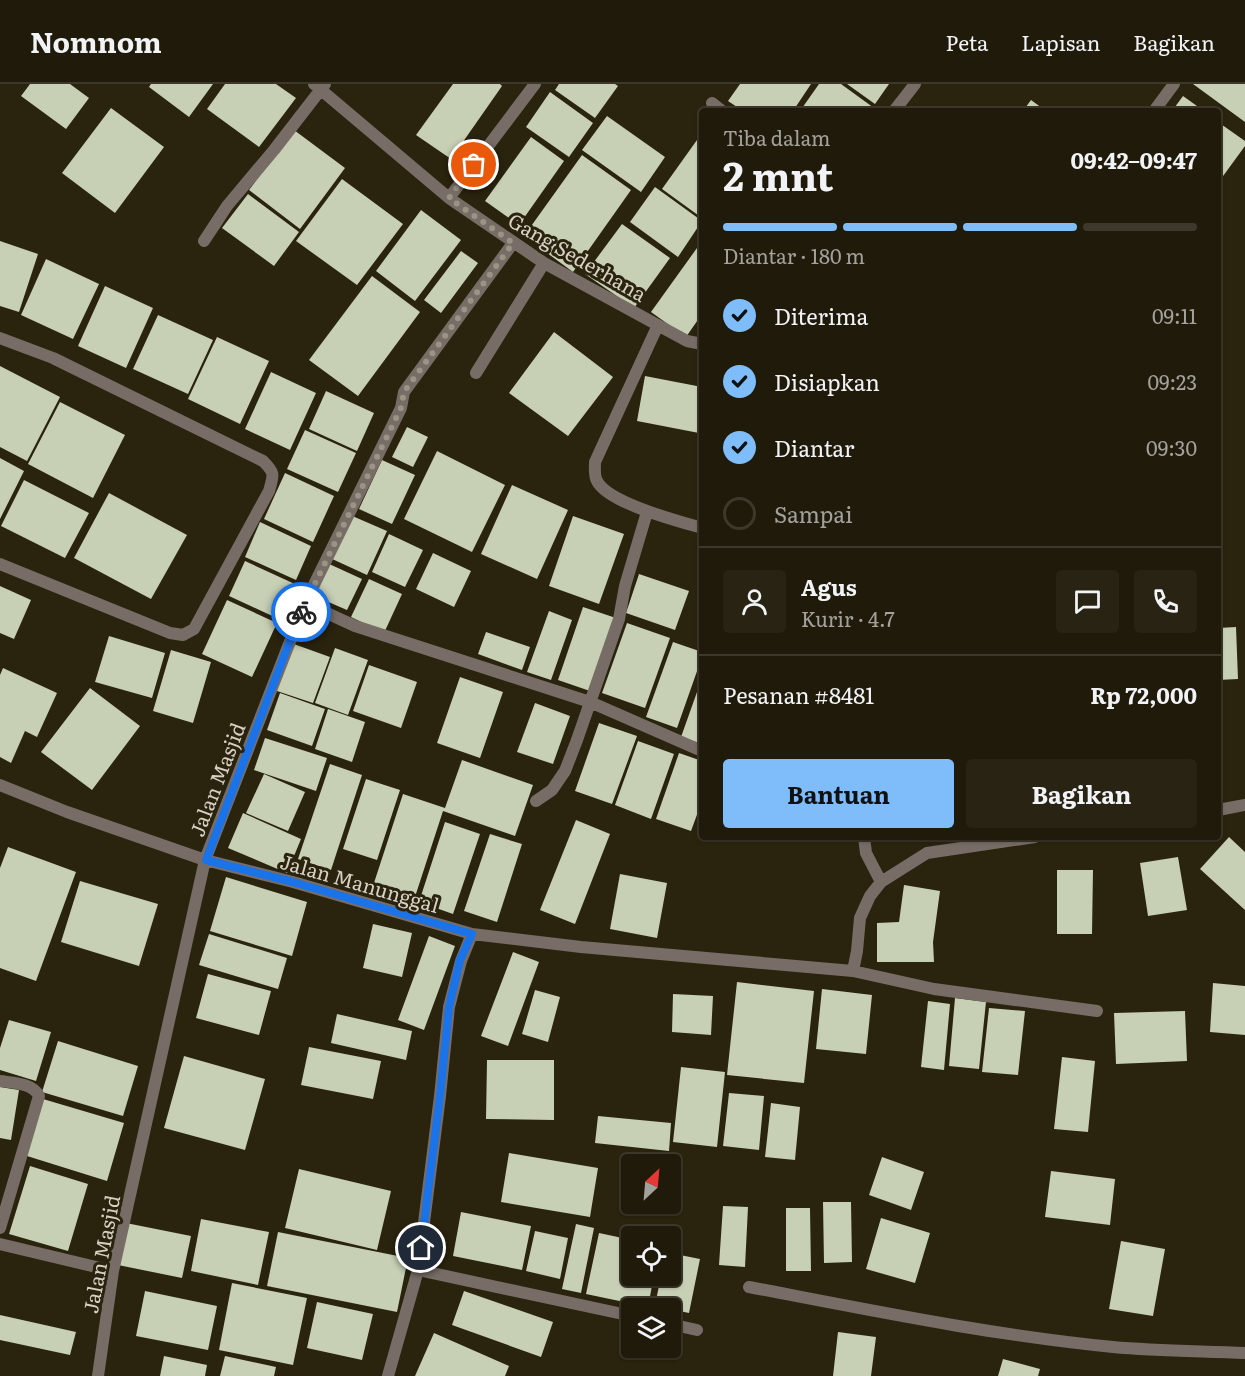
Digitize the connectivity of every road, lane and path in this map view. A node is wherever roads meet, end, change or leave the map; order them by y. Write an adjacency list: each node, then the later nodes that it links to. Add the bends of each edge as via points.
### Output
1 (535, 84): 7 (street)
2 (915, 84): 5 (street)
3 (1174, 84): 6 (street)
4 (321, 86): 7 (street, Gang Sederhana); 8 (street)
5 (896, 108)
6 (1156, 108)
7 (449, 198): 9 (street, Gang Sederhana)
8 (204, 241)
9 (513, 243): 10 (street, Gang Sederhana); 18 (street, Jalan Masjid, via 404,392 401,408)
10 (544, 263): 11 (street, Gang Sederhana); 14 (street)
11 (658, 325): 13 (street, Gang Sederhana); 15 (street, Gang Sederhana, via 595,462 596,479 604,491)
12 (0, 338): 17 (street, via 53,358 262,460 273,477 194,629 183,635)
13 (699, 343)
14 (476, 373)
15 (647, 512): 16 (street, Gang Sederhana); 19 (street, via 619,619)
16 (699, 527)
17 (0, 564)
18 (305, 603): 19 (street, via 355,626); 27 (street, Jalan Masjid)
19 (590, 702): 20 (street); 22 (street, via 565,771 552,790)
20 (699, 750)
21 (0, 785): 27 (street, Jalan Manunggal)
22 (536, 801)
23 (1245, 806): 24 (street)
24 (1221, 810)
25 (864, 840): 28 (street, via 866,853)
26 (1015, 840): 28 (street, via 927,853)
27 (206, 860): 29 (street, Jalan Manunggal); 36 (street, Jalan Masjid)
28 (880, 882): 30 (street, via 860,918)
29 (472, 934): 30 (street, Jalan Manunggal); 35 (street, via 460,960 449,1007)
30 (853, 971): 31 (street, Jalan Manunggal, via 934,989)
31 (1097, 1011)
32 (0, 1081): 33 (street, via 30,1087 39,1096)
33 (0, 1228)
34 (0, 1244): 36 (street)
35 (418, 1270): 38 (street); 43 (street)
36 (113, 1271): 42 (street, Jalan Masjid)
37 (749, 1287): 41 (street, via 1022,1336 1114,1347)
38 (621, 1314)
39 (681, 1326): 40 (street)
40 (697, 1330)
41 (1245, 1353)
42 (98, 1376)
43 (388, 1376)

